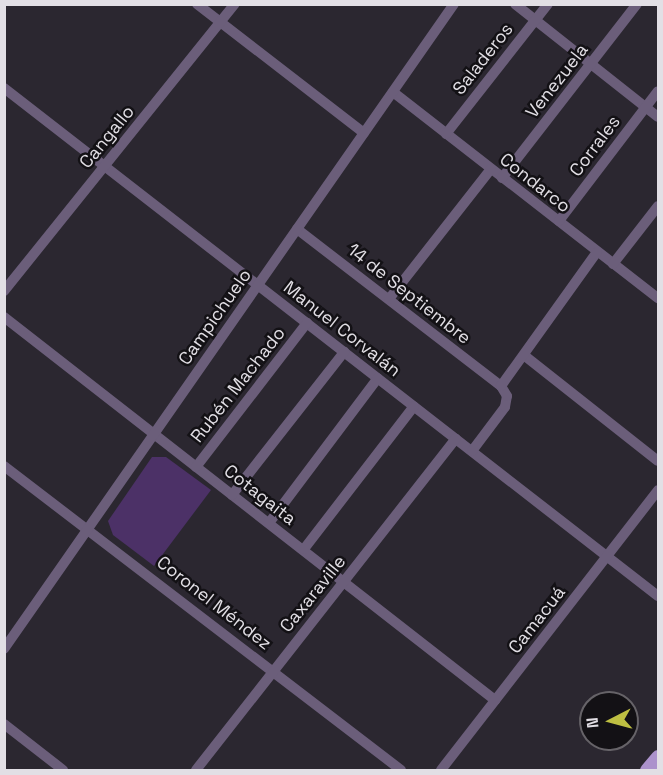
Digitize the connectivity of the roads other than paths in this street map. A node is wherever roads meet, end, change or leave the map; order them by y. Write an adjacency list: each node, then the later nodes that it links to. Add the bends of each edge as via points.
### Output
1 (197, 4): 8 (street)
2 (235, 4): 8 (street, Cangallo)
3 (454, 4): 12 (street, Campichuelo)
4 (515, 4): 7 (street)
5 (548, 4): 7 (street, Saladeros)
6 (637, 4): 9 (street, Venezuela)
7 (535, 20): 9 (street); 16 (street, Saladeros)
8 (220, 23): 15 (street); 17 (street, Cangallo)
9 (590, 64): 13 (street); 19 (street, Venezuela)
10 (4, 88): 17 (street, Manuel Corvalán)
11 (658, 91): 13 (street, Corrales)
12 (393, 92): 15 (street, Campichuelo); 16 (street, Condarco)
13 (646, 107): 14 (street); 21 (street, Corrales)
14 (658, 117)
15 (364, 133): 22 (street, Campichuelo)
16 (446, 134): 18 (street, Condarco)
17 (105, 166): 25 (street, Manuel Corvalán); 26 (street, Cangallo)
18 (491, 169): 19 (street, Condarco); 28 (street)
19 (502, 178): 21 (street, Condarco)
20 (658, 206): 24 (street)
21 (559, 221): 23 (street, Condarco)
22 (297, 229): 25 (street, Campichuelo); 28 (street, 14 de Septiembre)
23 (597, 252): 24 (street, Condarco); 32 (street)
24 (613, 264): 27 (street, Condarco)
25 (258, 284): 30 (street, Manuel Corvalán); 36 (street, Campichuelo)
26 (4, 291)
27 (658, 298)
28 (389, 299): 34 (street, 14 de Septiembre)
29 (4, 317): 36 (street, Cotagaita)
30 (307, 323): 31 (street, Manuel Corvalán); 41 (street, Rubén Machado)
31 (344, 352): 33 (street, Manuel Corvalán); 43 (street)
32 (525, 356): 34 (street); 39 (street)
33 (378, 378): 35 (street, Manuel Corvalán); 44 (street)
34 (501, 386): 38 (street, via 507,396 505,407)
35 (414, 406): 37 (street, Manuel Corvalán); 46 (street)
36 (154, 434): 41 (street, Cotagaita); 45 (street, Campichuelo)
37 (456, 439): 38 (street, Manuel Corvalán); 48 (street, Caxaraville)
38 (472, 452): 47 (street, Manuel Corvalán)
39 (658, 461)
40 (4, 466): 45 (street, Coronel Méndez)
41 (196, 467): 43 (street, Cotagaita)
42 (658, 490): 47 (street, Camacuá)
43 (232, 495): 44 (street, Cotagaita)
44 (269, 523): 46 (street, Cotagaita)
45 (90, 528): 50 (street, Campichuelo); 51 (street, Coronel Méndez)
46 (304, 549): 48 (street, Cotagaita)
47 (607, 557): 49 (street, Manuel Corvalán); 52 (street, Camacuá)
48 (344, 582): 51 (street, Caxaraville); 52 (street, Cotagaita)
49 (658, 596)
50 (4, 649)
51 (273, 670): 56 (street, Caxaraville); 57 (street, Coronel Méndez)
52 (495, 700): 58 (street, Camacuá)
53 (4, 724): 55 (street)
54 (658, 757): 59 (main road)
55 (63, 771)
56 (196, 771)
57 (400, 771)
58 (441, 771)
59 (647, 771)

